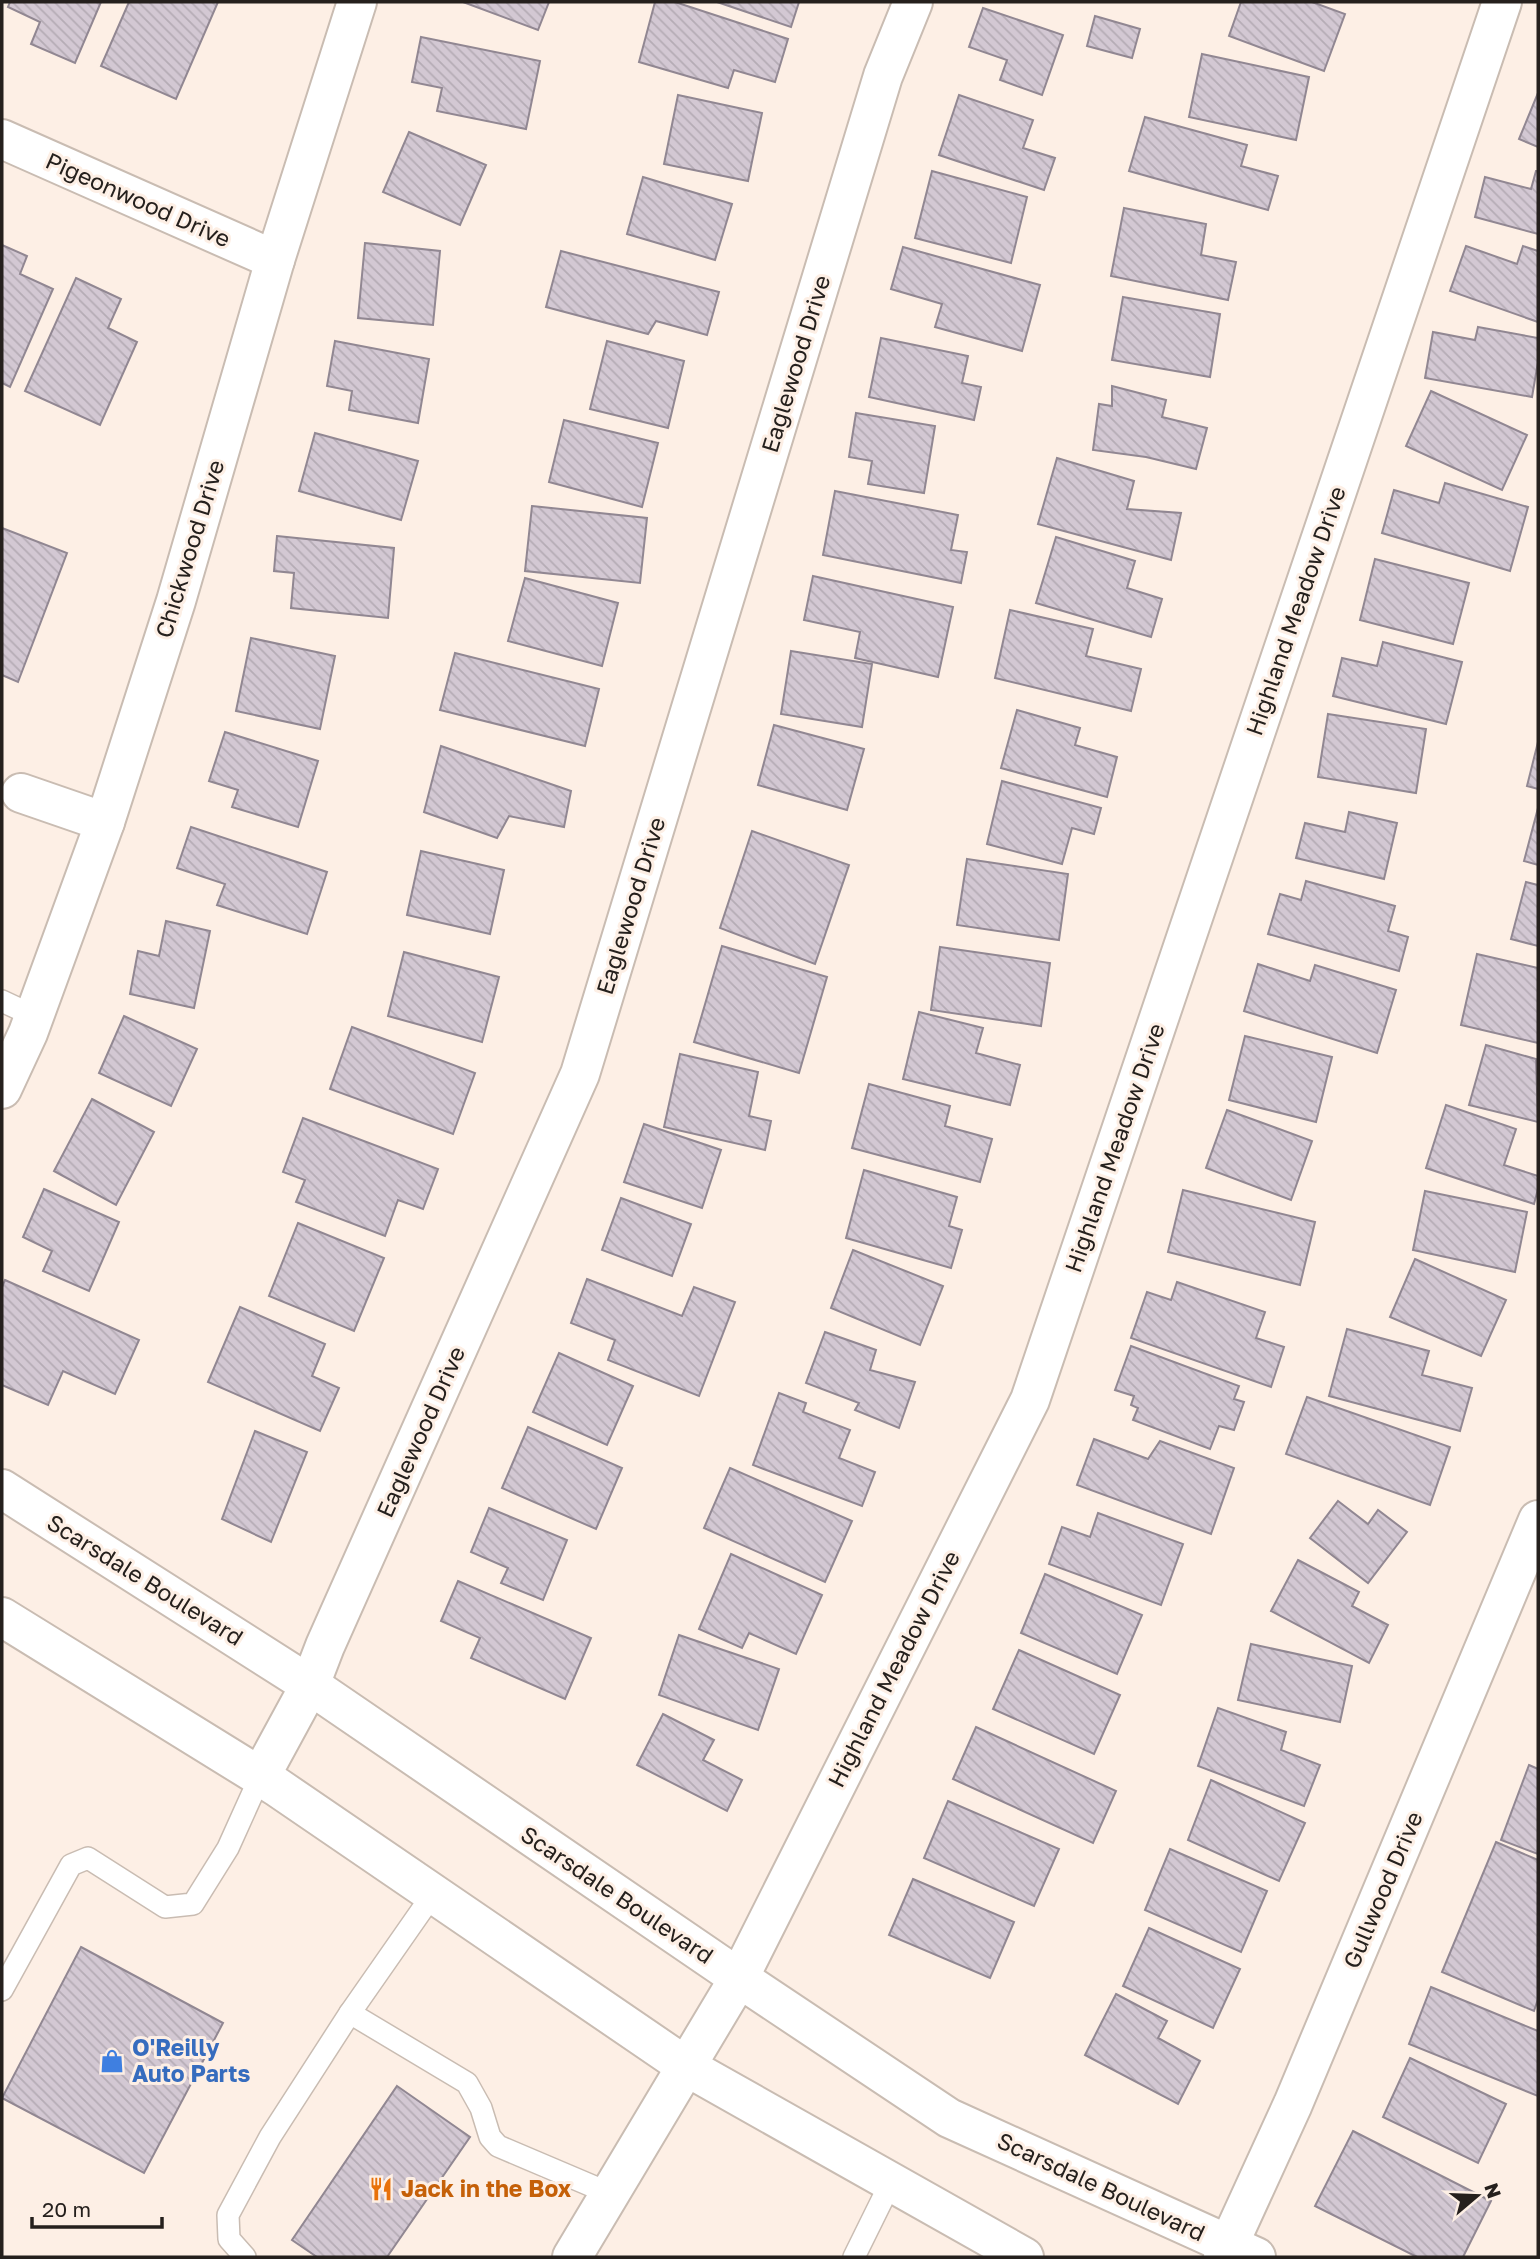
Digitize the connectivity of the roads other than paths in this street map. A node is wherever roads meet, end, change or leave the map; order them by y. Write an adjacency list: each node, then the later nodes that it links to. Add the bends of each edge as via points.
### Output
1 (357, 2): 5 (street, Chickwood Drive)
2 (913, 2): 13 (street, Eaglewood Drive, via 883,76 580,1074)
3 (1502, 2): 16 (street, Highland Meadow Drive, via 1030,1400)
4 (2, 139): 5 (street, Pigeonwood Drive)
5 (275, 260): 7 (street, Chickwood Drive, via 176,601)
6 (21, 793): 7 (street)
7 (105, 822): 8 (street, Chickwood Drive)
8 (18, 1009): 9 (street, Chickwood Drive)
9 (2, 1089)
10 (2, 1489): 13 (street, Scarsdale Boulevard)
11 (1538, 1520): 23 (street, Gullwood Drive, via 1293,2104)
12 (2, 1616): 14 (street)
13 (310, 1685): 14 (street, Eaglewood Drive); 16 (street, Scarsdale Boulevard)
14 (260, 1777): 15 (street); 17 (lane, via 228,1848 193,1904 165,1907 88,1858 71,1865)
15 (433, 1894): 18 (lane); 19 (street)
16 (739, 1978): 19 (street, Highland Meadow Drive); 23 (street, Scarsdale Boulevard, via 949,2118)
17 (2, 1990)
18 (350, 2013): 21 (lane, via 467,2083 498,2146); 24 (lane, via 270,2137 228,2215 229,2239)
19 (687, 2067): 20 (street); 21 (street, Highland Meadow Drive)
20 (891, 2182): 25 (lane); 26 (street)
21 (611, 2194): 22 (street, Highland Meadow Drive)
22 (573, 2249)
23 (1236, 2253)
24 (245, 2257)
25 (854, 2257)
26 (1024, 2257)

